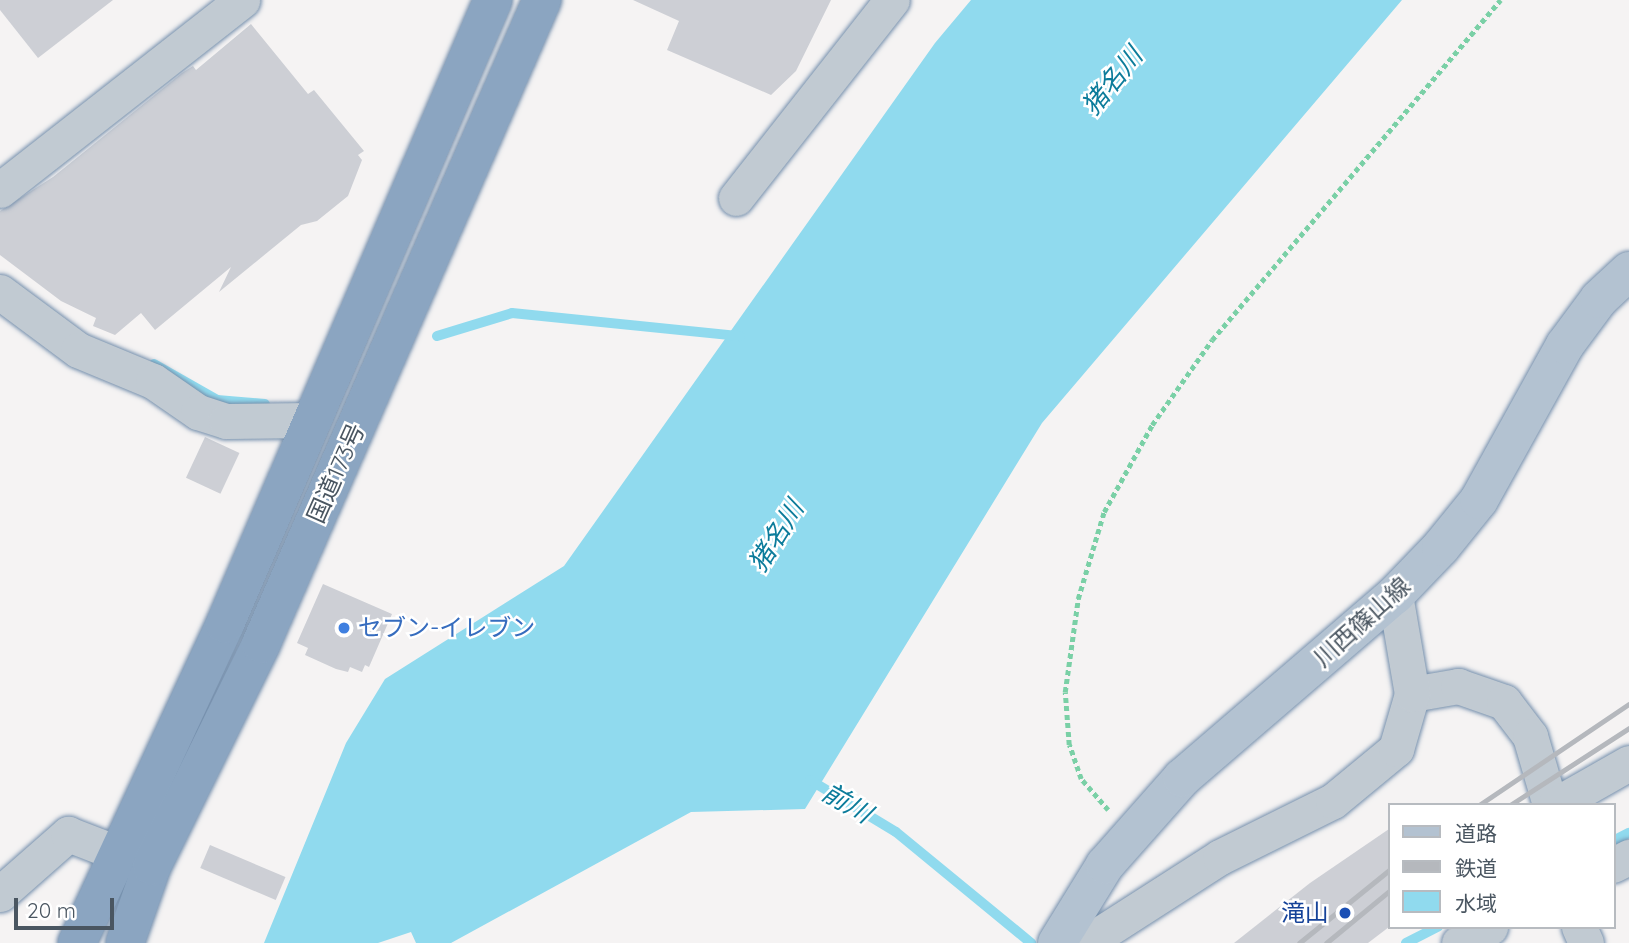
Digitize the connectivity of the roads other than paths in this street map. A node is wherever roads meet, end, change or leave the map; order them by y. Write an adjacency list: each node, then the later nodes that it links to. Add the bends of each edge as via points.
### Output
1 (242, 0): 5 (street)
2 (493, 0): 9 (highway, 国道173号)
3 (542, 0): 15 (highway, 国道173号, via 261,644)
4 (892, 0): 6 (street)
5 (0, 190)
6 (736, 198)
7 (1629, 271): 10 (main road, 川西篠山線, via 1600,299 1565,345 1479,500)
8 (0, 292): 9 (street, via 78,350 153,381 198,412 226,421)
9 (313, 420): 15 (highway, 国道173号)
10 (1395, 595): 11 (street); 20 (main road, 川西篠山線, via 1182,778 1105,864)
11 (1412, 694): 13 (street, via 1458,686 1504,702 1530,736); 21 (street, via 1396,749 1333,801 1220,857)
12 (1629, 763): 14 (street)
13 (1551, 803)
14 (1556, 803)
15 (135, 860): 16 (street, via 68,834); 18 (highway, 国道173号); 19 (highway, 国道173号)
16 (0, 894)
17 (1486, 929): 22 (street)
18 (77, 943)
19 (125, 943)
20 (1057, 943)
21 (1086, 943)
22 (1459, 943)

